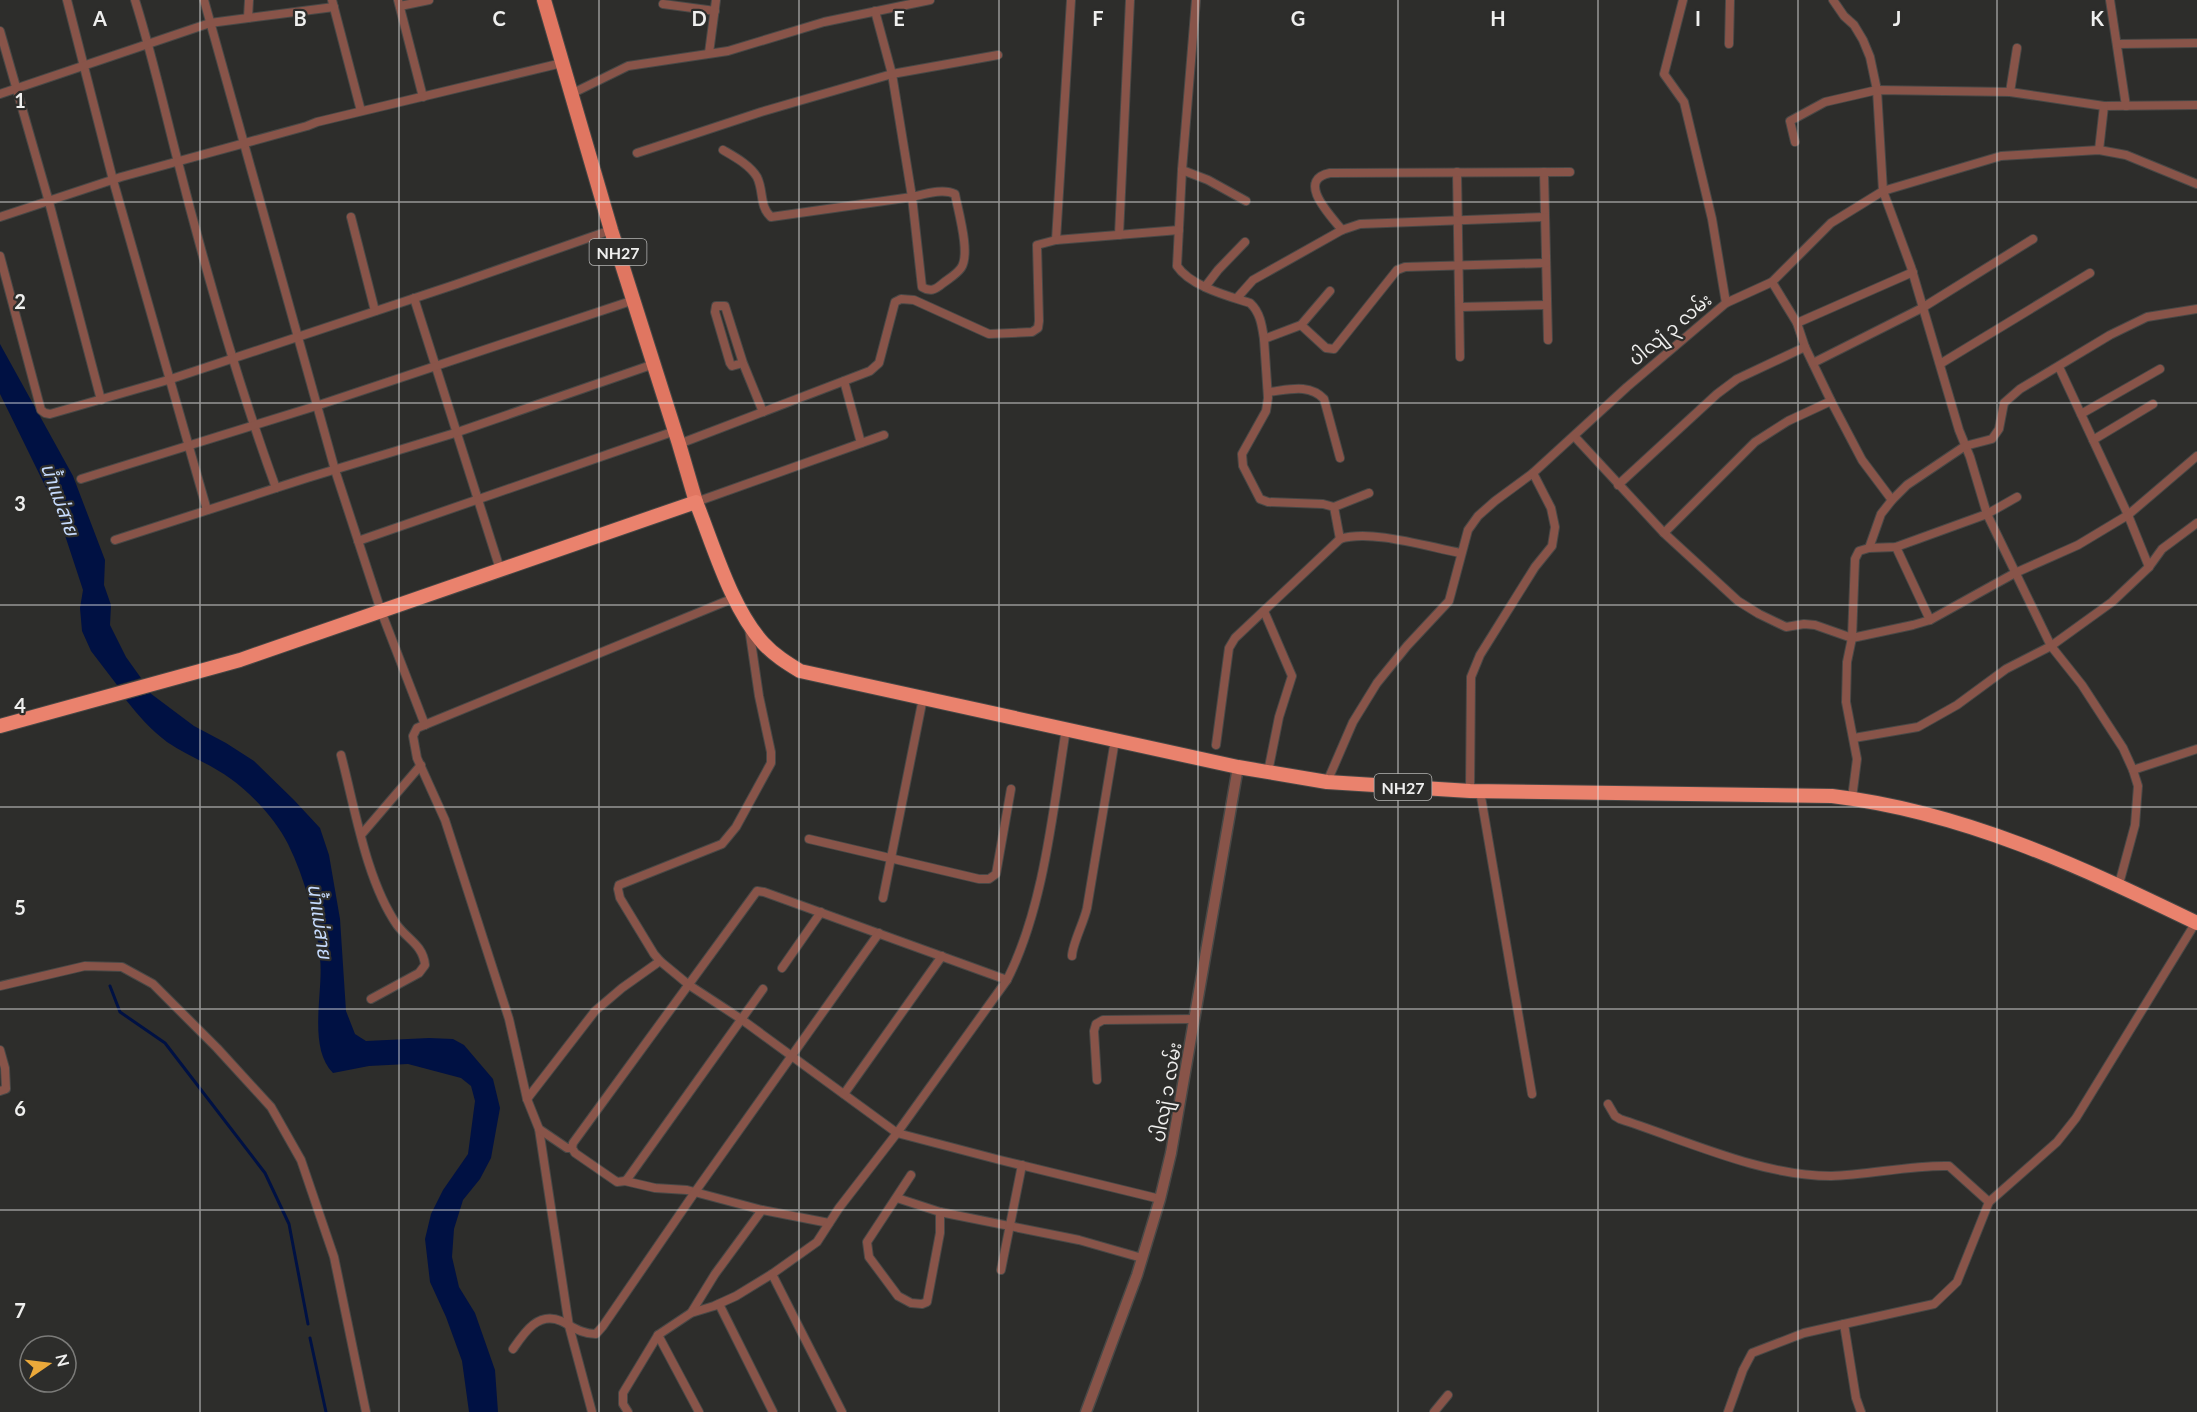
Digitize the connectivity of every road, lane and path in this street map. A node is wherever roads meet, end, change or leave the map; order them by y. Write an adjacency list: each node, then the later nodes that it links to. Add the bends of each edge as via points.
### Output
1 (67, 0): 32 (street)
2 (135, 0): 26 (street)
3 (204, 0): 22 (street)
4 (249, 0): 21 (street)
5 (429, 0): 17 (street)
6 (544, 0): 31 (main road, NH27)
7 (716, 0): 19 (street)
8 (930, 0): 20 (street)
9 (1071, 0): 69 (street)
10 (1130, 0): 67 (street)
11 (1196, 0): 50 (street)
12 (1683, 0): 84 (street, via 1664,74 1684,102 1712,219)
13 (1730, 0): 27 (street)
14 (1833, 0): 35 (street, via 1863,40)
15 (2110, 0): 25 (street)
16 (333, 3): 21 (street); 43 (street)
17 (399, 3): 39 (street)
18 (663, 4): 19 (street)
19 (715, 11): 29 (street)
20 (874, 11): 29 (street); 33 (street)
21 (248, 18): 22 (street)
22 (210, 23): 26 (street); 45 (street)
23 (0, 31): 34 (street)
24 (2197, 43): 25 (street)
25 (2117, 44): 42 (street)
26 (150, 45): 32 (street); 49 (street)
27 (1729, 45)
28 (2018, 48): 36 (street)
29 (709, 53): 38 (street, via 628,66)
30 (998, 55): 33 (street)
31 (562, 63): 38 (main road, NH27); 39 (street)
32 (85, 65): 34 (street); 54 (street)
33 (892, 74): 48 (street); 57 (street)
34 (16, 88): 37 (street); 59 (street)
35 (1877, 90): 36 (street); 44 (street, via 1825,102 1790,121); 56 (street)
36 (2010, 92): 41 (street)
37 (0, 94)
38 (572, 94): 64 (main road, NH27)
39 (423, 97): 43 (street)
40 (2197, 105): 42 (street)
41 (2104, 106): 42 (street); 47 (street)
42 (2126, 106)
43 (361, 111): 45 (street)
44 (1796, 142)
45 (244, 143): 49 (street); 92 (street)
46 (723, 150): 57 (street, via 745,164 757,178 765,210 771,218)
47 (2099, 150): 55 (street, ပါလျံ ၃ လမ်း, via 2126,155); 56 (street, ပါလျံ ၃ လမ်း, via 2001,156)
48 (637, 153)
49 (178, 162): 54 (street); 97 (street)
50 (1182, 170): 58 (street); 65 (street)
51 (1457, 172): 52 (street); 63 (street); 66 (street, via 1321,175 1314,187 1316,196)
52 (1544, 172): 53 (street); 62 (street)
53 (1570, 172)
54 (113, 180): 59 (street); 105 (street)
55 (2197, 184)
56 (1883, 191): 74 (street); 76 (street, ပါလျံ ၃ လမ်း, via 1831,223)
57 (912, 196): 78 (street, via 920,282); 78 (street, via 950,191 955,194 965,250 962,268 934,290)
58 (1246, 201)
59 (49, 202): 60 (street); 108 (street)
60 (0, 217)
61 (351, 217): 89 (street)
62 (1545, 218): 63 (street); 72 (street)
63 (1458, 220): 66 (street, via 1372,223); 73 (street)
64 (611, 230): 80 (street); 83 (main road, NH27)
65 (1179, 230): 67 (street); 77 (street, via 1177,266 1181,273)
66 (1342, 230): 81 (street, via 1253,280)
67 (1119, 235): 69 (street)
68 (2033, 239): 87 (street)
69 (1056, 240): 82 (street, via 1037,245 1039,321 1032,332 989,334 914,300)
70 (1245, 242): 77 (street)
71 (0, 256): 108 (street, via 41,410 50,414)
72 (1546, 263): 73 (street); 85 (street)
73 (1458, 266): 86 (street); 91 (street, via 1397,270 1334,349 1326,348)
74 (1912, 272): 87 (street); 90 (street)
75 (2090, 273): 101 (street)
76 (1772, 282): 84 (street, ပါလျံ ၃ လမ်း); 90 (street)
77 (1205, 287): 81 (street)
78 (927, 290): 82 (street)
79 (1330, 291): 91 (street)
80 (414, 298): 89 (street); 102 (street)
81 (1237, 298): 93 (street, via 1256,308)
82 (901, 299): 106 (street, via 895,302 879,363)
83 (634, 300): 100 (main road, NH27); 102 (street)
84 (1726, 303): 118 (street, ပါလျံ ၃ လမ်း)
85 (1547, 305): 86 (street); 94 (street)
86 (1460, 308): 96 (street)
87 (1922, 308): 99 (street); 101 (street)
88 (2197, 309): 103 (street, via 2147,318 2110,335)
89 (375, 311): 92 (street)
90 (1797, 323): 95 (street)
91 (1301, 325): 93 (street)
92 (298, 337): 97 (street); 111 (street)
93 (1264, 339): 107 (street)
94 (1548, 340)
95 (1805, 347): 99 (street); 128 (street, via 1737,379)
96 (1460, 357)
97 (231, 358): 105 (street); 114 (street)
98 (743, 363): 98 (street, via 725,306 716,306 730,363); 112 (street)
99 (1813, 363): 109 (street)
100 (654, 364): 115 (street); 117 (main road, NH27)
101 (1940, 364): 122 (street)
102 (435, 366): 111 (street); 115 (street)
103 (2059, 367): 113 (street); 122 (street, via 2020,388 2004,403 1999,429 1992,439)
104 (2160, 369): 113 (street)
105 (168, 380): 108 (street); 121 (street)
106 (844, 381): 112 (street); 120 (street)
107 (1268, 392): 124 (street, via 1308,388 1318,393 1324,399); 135 (street, via 1266,411 1242,454 1243,466 1260,499)
108 (101, 400)
109 (1831, 401): 133 (street, via 1862,460); 140 (street, via 1755,442)
110 (2153, 404): 119 (street)
111 (316, 406): 114 (street); 125 (street)
112 (763, 412): 117 (street)
113 (2081, 414): 119 (street)
114 (253, 425): 121 (street); 129 (street)
115 (455, 433): 125 (street); 132 (street)
116 (884, 435): 120 (street)
117 (677, 437): 132 (street); 134 (main road, NH27)
118 (1575, 437): 126 (street, ပါလျံ ၃ လမ်း); 128 (street)
119 (2093, 440): 138 (street)
120 (861, 443): 134 (street)
121 (187, 445): 127 (street); 136 (street)
122 (1965, 446): 133 (street, via 1907,485); 137 (street)
123 (2197, 456): 138 (street)
124 (1340, 458)
125 (335, 470): 129 (street); 143 (street)
126 (1533, 473): 146 (street, ပါလျံ ၃ လမ်း, via 1478,516 1468,530); 172 (street, via 1551,508 1555,527 1552,546 1534,567 1471,677)
127 (81, 479)
128 (1618, 485): 140 (street)
129 (276, 488): 136 (street)
130 (1369, 493): 135 (street)
131 (2017, 497): 137 (street)
132 (477, 499): 143 (street); 148 (street)
133 (1892, 500): 145 (street, via 1881,514)
134 (696, 502): 148 (highway); 150 (highway, NH27)
135 (1334, 507): 141 (street)
136 (207, 510): 142 (street)
137 (1987, 514): 144 (street); 149 (street)
138 (2128, 515): 147 (street); 149 (street, via 2078,545)
139 (2197, 523): 147 (street, via 2162,549)
140 (1664, 533): 155 (street, via 1738,601 1759,614 1786,627 1815,625)
141 (1340, 539): 146 (street, via 1372,536); 152 (street)
142 (115, 540)
143 (358, 541): 151 (street)
144 (1896, 547): 145 (street); 153 (street)
145 (1869, 548): 155 (street, via 1859,551 1854,559)
146 (1461, 553): 170 (street, ပါလျံ ၃ လမ်း, via 1449,601 1377,683 1353,722)
147 (2149, 567): 156 (street, via 2112,602)
148 (500, 569): 151 (highway)
149 (2015, 573): 153 (street); 156 (street)
150 (734, 598): 154 (highway, NH27); 158 (street)
151 (381, 611): 158 (street); 159 (highway, via 240,660)
152 (1264, 611): 163 (street, via 1229,648); 169 (street, via 1292,676)
153 (1930, 620): 155 (street)
154 (748, 624): 157 (highway, NH27, via 764,644 800,671); 184 (street, via 771,763 736,827 722,844 637,877 618,889)
155 (1852, 638): 161 (street, via 1846,662 1846,702)
156 (2051, 646): 161 (street, via 2006,669 1957,705 1918,727); 168 (street, via 2082,685)
157 (923, 698): 160 (highway, NH27); 176 (street)
158 (425, 725): 166 (street, via 417,728 413,736)
159 (0, 726)
160 (1066, 729): 162 (highway, NH27); 186 (street, via 1042,871 1016,962)
161 (1854, 738): 173 (street, via 1857,759)
162 (1115, 740): 167 (highway, NH27); 183 (street, via 1087,908)
163 (1216, 745)
164 (2197, 749): 168 (street)
165 (341, 755): 174 (street)
166 (420, 765): 174 (street); 199 (street, via 445,820 509,1019)
167 (1238, 767): 169 (highway, NH27); 192 (street, ပါလျံ ၁ လမ်း)
168 (2133, 770): 177 (street, via 2138,786 2135,825)
169 (1268, 772): 170 (highway, NH27)
170 (1327, 782): 172 (highway, NH27)
171 (1011, 789): 176 (street, via 996,874 988,879)
172 (1475, 791): 173 (highway, NH27); 198 (street)
173 (1852, 798): 177 (highway, NH27, via 1930,814 1996,834)
174 (361, 834): 190 (street, via 378,888 398,926 420,948 425,965 419,973)
175 (809, 839): 176 (street)
176 (891, 857): 178 (street)
177 (2120, 884): 180 (highway, NH27)
178 (883, 898)
179 (821, 912): 181 (street); 185 (street); 187 (street, via 757,891)
180 (2197, 923): 210 (street, via 2076,1118 2057,1142)
181 (879, 933): 182 (street); 194 (street)
182 (942, 956): 186 (street); 197 (street)
183 (1072, 956)
184 (660, 962): 187 (street); 199 (street, via 596,1011)
185 (782, 968)
186 (1007, 980): 202 (street)
187 (689, 985): 191 (street); 203 (street)
188 (0, 986): 225 (street, via 85,966 122,967 153,984 271,1107 301,1160 334,1257)
189 (763, 989): 191 (street)
190 (371, 999)
191 (741, 1019): 194 (street); 206 (street)
192 (1195, 1019): 195 (street, via 1102,1020 1094,1031); 209 (street, ပါလျံ ၁ လမ်း)
193 (0, 1050): 196 (street, via 6,1089)
194 (792, 1056): 197 (street); 207 (street)
195 (1097, 1080)
196 (0, 1091)
197 (844, 1094): 202 (street)
198 (1532, 1094)
199 (527, 1099): 201 (street)
200 (1608, 1104): 210 (street, via 1620,1119 1774,1169 1830,1176 1949,1166)
201 (539, 1129): 203 (street); 221 (street)
202 (897, 1132): 204 (street); 213 (street)
203 (572, 1148): 206 (street, via 617,1182)
204 (1022, 1165): 209 (street); 214 (street)
205 (911, 1175): 208 (street)
206 (625, 1180): 207 (street)
207 (694, 1192): 211 (street); 221 (street, via 596,1334)
208 (897, 1198): 212 (street); 212 (street, via 866,1247 869,1257 903,1300 927,1302 940,1233)
209 (1160, 1199): 215 (street, ပါလျံ ၁ လမ်း)
210 (1989, 1202): 220 (street, via 1957,1282 1934,1304)
211 (762, 1210): 213 (street); 219 (street)
212 (940, 1212): 214 (street)
213 (830, 1223): 217 (street, via 817,1242)
214 (1008, 1227): 215 (street, via 1079,1240); 216 (street)
215 (1142, 1258): 231 (street, ပါလျံ ၁ လမ်း)
216 (1001, 1270)
217 (772, 1274): 218 (street); 230 (street)
218 (719, 1304): 219 (street); 229 (street)
219 (691, 1312): 222 (street)
220 (1844, 1324): 233 (street, via 1804,1333 1752,1353); 234 (street)
221 (569, 1326): 223 (street, via 558,1320 537,1321 527,1328); 226 (street)
222 (658, 1335): 227 (street, via 623,1393); 228 (street)
223 (513, 1349)
224 (1448, 1395): 232 (street)
225 (366, 1412)
226 (592, 1412)
227 (628, 1412)
228 (699, 1412)
229 (773, 1412)
230 (842, 1412)
231 (1086, 1412)
232 (1434, 1412)
233 (1728, 1412)
234 (1861, 1412)

